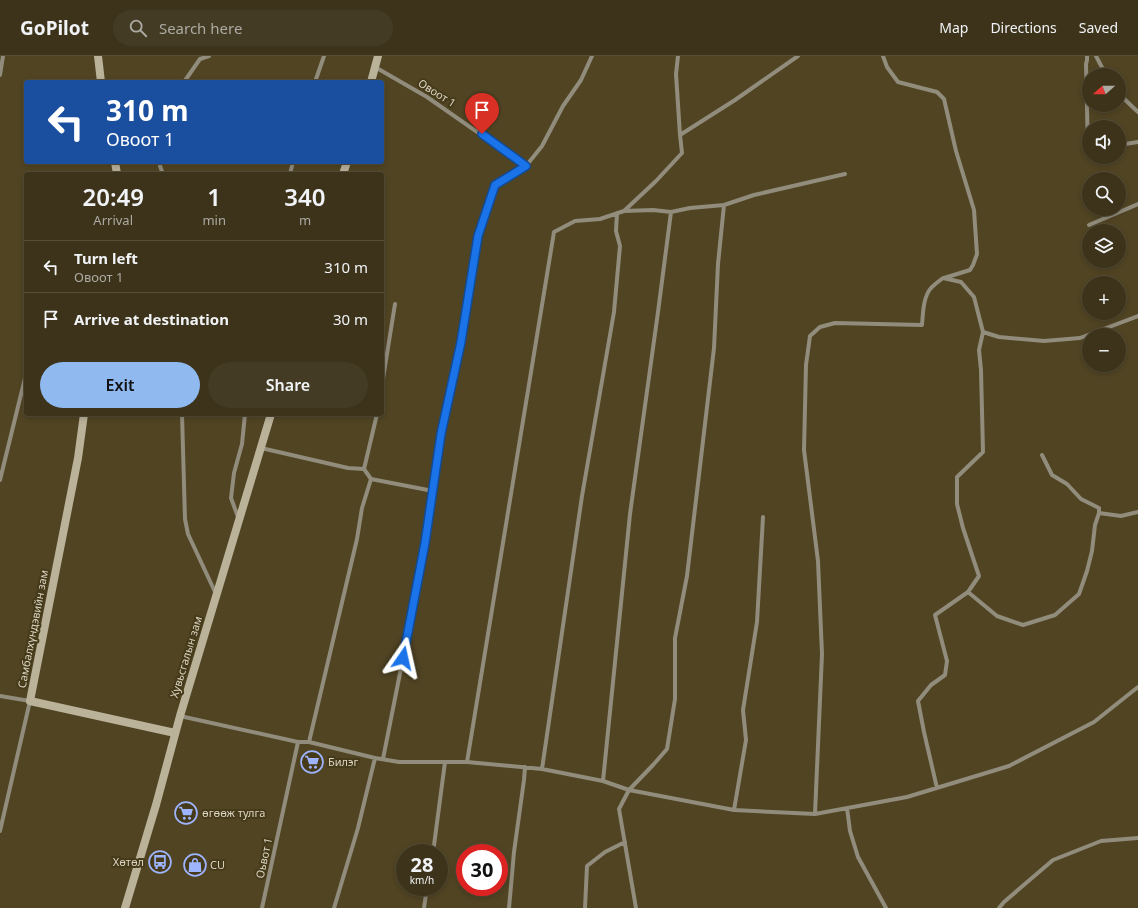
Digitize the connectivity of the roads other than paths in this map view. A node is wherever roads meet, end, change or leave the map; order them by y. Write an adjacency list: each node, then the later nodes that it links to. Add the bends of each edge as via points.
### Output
1 (3, 56): 14 (street)
2 (98, 56): 15 (main road)
3 (209, 56): 16 (street, via 200,59)
4 (324, 56): 17 (street)
5 (378, 56): 12 (main road)
6 (592, 56): 25 (street, via 581,80 563,106 542,146)
7 (678, 56): 22 (street, via 676,74)
8 (798, 56): 22 (street)
9 (883, 56): 33 (street, via 887,67 898,82 937,92 944,99 974,210 976,254 973,265 970,270)
10 (1087, 56): 21 (street)
11 (1096, 56): 13 (street)
12 (375, 67): 18 (main road); 25 (street, Овоот 1, via 428,97)
13 (1102, 68)
14 (0, 75)
15 (101, 80)
16 (185, 80)
17 (316, 80)
18 (372, 80)
19 (1126, 101): 20 (street)
20 (1138, 112)
21 (1087, 120)
22 (680, 135): 29 (street, via 682,153)
23 (1138, 142): 24 (street)
24 (1126, 143)
25 (526, 166): 49 (street, via 495,185 478,236 461,342 441,434)
26 (845, 174): 28 (street, via 754,195)
27 (1138, 204): 32 (street)
28 (724, 205): 30 (street); 71 (street, via 714,348 687,576 675,638 675,699 667,749)
29 (624, 211): 30 (street); 31 (street)
30 (671, 212): 69 (street, via 630,514)
31 (616, 213): 66 (street, via 600,219 575,221 554,232); 68 (street, via 616,231 620,246 614,312 582,496)
32 (1090, 224)
33 (943, 278): 36 (street, via 961,282 974,297); 74 (street, via 930,289 922,314 922,325 835,323 820,327 810,336 806,365 804,450 818,561 822,654)
34 (395, 304): 37 (street)
35 (1138, 316): 36 (street, via 1080,338 1044,341 999,337)
36 (983, 332): 54 (street, via 979,350 983,452 957,477 957,504 962,528 979,576)
37 (384, 373)
38 (24, 382): 48 (street)
39 (84, 416): 58 (main road, Самбалхүндэвийн зам, via 78,458)
40 (182, 416): 55 (street, via 184,519 188,534)
41 (245, 416): 53 (street, via 231,498)
42 (270, 416): 44 (main road, Хувьсгалын зам)
43 (377, 416): 46 (street)
44 (260, 448): 46 (street, via 348,468); 53 (main road, Хувьсгалын зам)
45 (1042, 455): 51 (street, via 1052,475 1067,484 1081,499 1099,508)
46 (364, 469): 47 (street)
47 (371, 479): 49 (street); 62 (street, via 362,508)
48 (0, 480)
49 (433, 491): 64 (street)
50 (1138, 512): 51 (street, via 1121,516)
51 (1099, 513): 54 (street, via 1088,571 1079,594 1055,615 1023,624 997,616)
52 (763, 518): 73 (street, via 758,622 743,710 746,740)
53 (239, 520): 55 (main road, Хувьсгалын зам)
54 (968, 592): 70 (street, via 935,615 947,661 945,675 918,701)
55 (216, 594): 59 (main road, Хувьсгалын зам)
56 (1138, 687): 70 (street, via 1094,722 1009,766)
57 (0, 696): 58 (street)
58 (30, 701): 60 (main road, Самбалхүндэвийн зам); 75 (street)
59 (180, 716): 60 (main road, Хувьсгалын зам); 61 (street)
60 (175, 733): 80 (main road, Хувьсгалын зам)
61 (298, 742): 62 (street); 81 (street, Оьвот 1)
62 (309, 742): 63 (street)
63 (375, 758): 64 (street); 82 (street, via 358,828)
64 (383, 759): 65 (street, via 399,762)
65 (445, 762): 66 (street); 78 (street)
66 (467, 762): 67 (street)
67 (524, 768): 68 (street); 84 (street)
68 (542, 769): 69 (street)
69 (603, 781): 71 (street)
70 (937, 788): 72 (street, via 907,797)
71 (629, 790): 73 (street); 77 (street, via 619,809)
72 (847, 808): 74 (street); 87 (street, via 850,831 858,857)
73 (734, 810): 74 (street)
74 (816, 814)
75 (0, 831)
76 (1138, 838): 88 (street, via 1101,841 1053,860)
77 (625, 842): 85 (street, via 605,852 587,866); 86 (street)
78 (434, 844)
79 (426, 896): 83 (street)
80 (125, 908)
81 (262, 908)
82 (334, 908)
83 (424, 908)
84 (509, 908)
85 (585, 908)
86 (636, 908)
87 (886, 908)
88 (999, 908)

